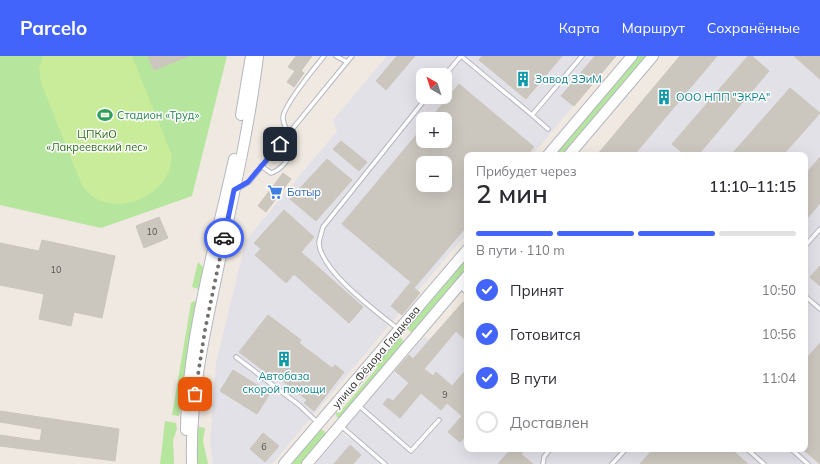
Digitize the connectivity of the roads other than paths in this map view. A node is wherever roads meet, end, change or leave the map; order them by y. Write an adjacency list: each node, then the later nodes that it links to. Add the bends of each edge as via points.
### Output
1 (251, 56): 22 (main road)
2 (258, 56): 22 (main road)
3 (324, 56): 17 (lane, via 304,80 283,114)
4 (336, 56): 10 (lane)
5 (352, 56): 10 (lane)
6 (461, 56): 11 (lane); 15 (lane)
7 (582, 56): 15 (lane)
8 (632, 56): 12 (main road)
9 (653, 56): 13 (main road)
10 (347, 62): 17 (lane)
11 (451, 68)
12 (608, 84): 13 (main road); 19 (main road)
13 (621, 94): 20 (main road)
14 (421, 104): 29 (lane, via 323,227 319,242 326,262 346,284)
15 (532, 116): 16 (lane)
16 (548, 129)
17 (288, 133): 18 (lane)
18 (280, 144): 21 (lane); 21 (lane, via 287,151 286,161 271,173)
19 (551, 152)
20 (573, 152)
21 (261, 166): 22 (lane, via 248,182)
22 (231, 190): 40 (main road, via 201,311 190,376); 41 (main road, via 197,379 191,442)
23 (820, 229): 24 (lane)
24 (808, 243)
25 (464, 253): 29 (main road, улица Фёдора Гладкова)
26 (464, 280): 30 (main road, улица Фёдора Гладкова)
27 (808, 299): 28 (lane)
28 (820, 309)
29 (398, 330): 30 (main road); 34 (main road, улица Фёдора Гладкова)
30 (412, 341): 32 (main road, улица Фёдора Гладкова)
31 (236, 357): 34 (lane)
32 (358, 405): 33 (lane, via 411,451); 35 (main road, улица Фёдора Гладкова)
33 (439, 420)
34 (320, 421): 35 (main road); 42 (main road, улица Фёдора Гладкова)
35 (338, 428): 43 (main road, улица Фёдора Гладкова); 44 (lane)
36 (548, 452): 45 (lane)
37 (623, 452): 46 (lane)
38 (750, 452): 47 (lane)
39 (794, 452): 48 (lane)
40 (186, 464)
41 (192, 464)
42 (284, 464)
43 (307, 464)
44 (385, 464)
45 (543, 464)
46 (612, 464)
47 (764, 464)
48 (808, 464)

